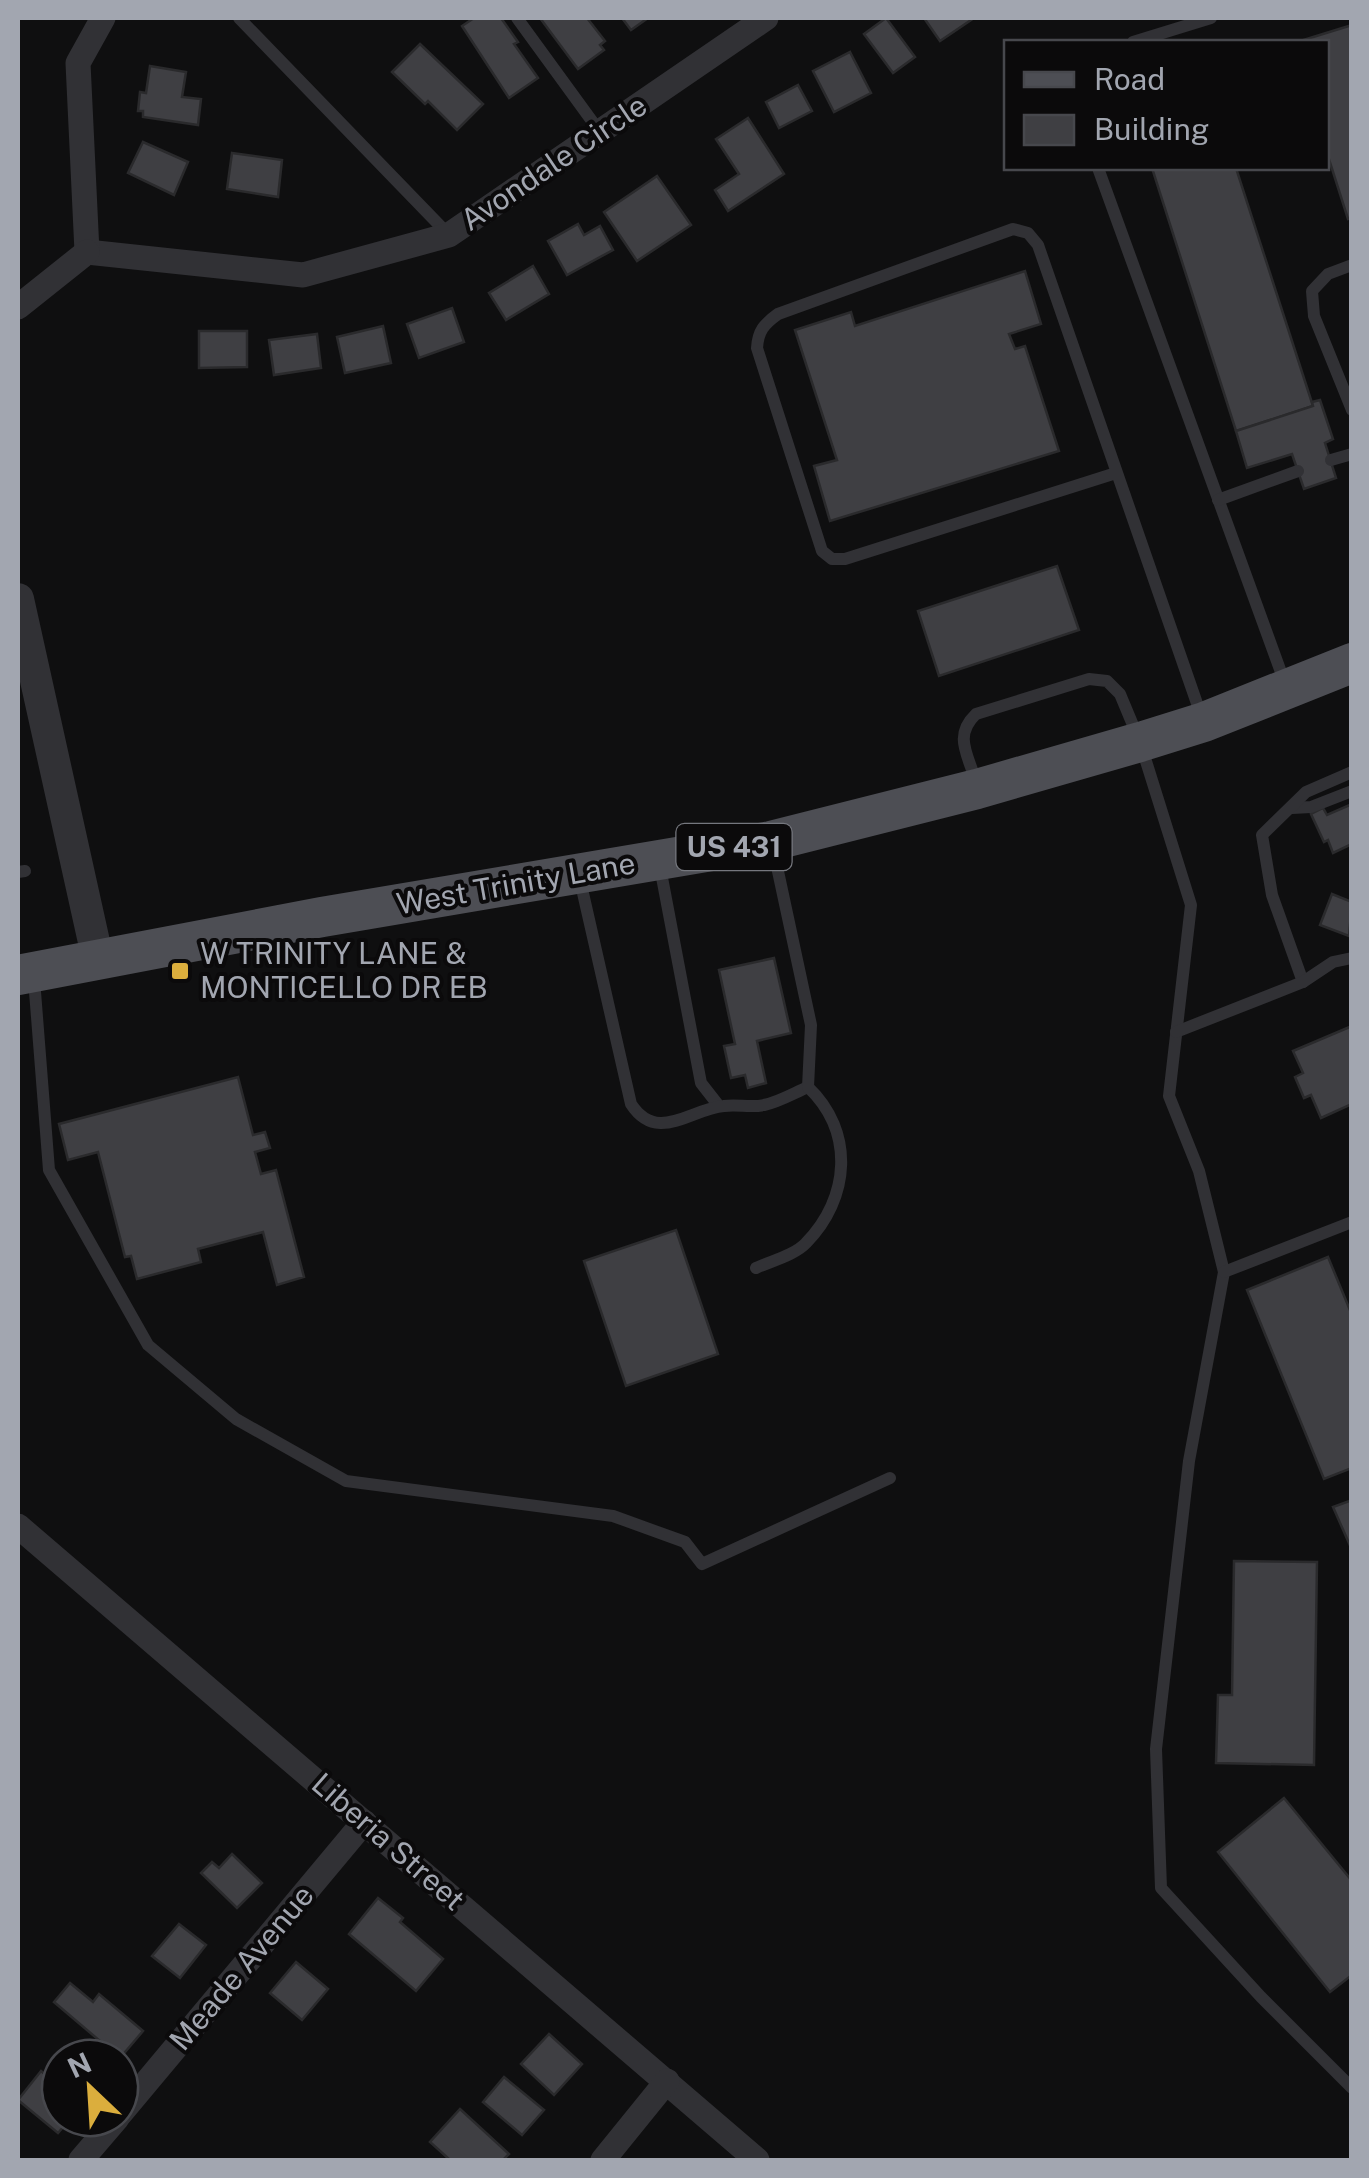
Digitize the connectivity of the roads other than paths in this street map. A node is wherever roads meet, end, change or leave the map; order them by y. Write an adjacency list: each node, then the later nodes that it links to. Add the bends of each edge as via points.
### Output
1 (103, 18): 10 (street, via 78,63)
2 (239, 18): 9 (lane)
3 (517, 18): 7 (lane)
4 (766, 18): 7 (street, Avondale Circle)
5 (1211, 18): 6 (lane)
6 (1140, 40)
7 (600, 132): 9 (street, Avondale Circle)
8 (1099, 170): 18 (lane)
9 (449, 235): 10 (street, Avondale Circle, via 303,275)
10 (87, 252): 12 (street)
11 (1352, 265): 13 (lane, via 1328,274 1312,290 1314,316)
12 (18, 307)
13 (1352, 410)
14 (1352, 454): 15 (lane)
15 (1330, 460)
16 (1298, 471): 18 (lane)
17 (1116, 473): 17 (lane, via 1038,245 1028,233 1014,229 778,314 758,335 822,551 832,559); 22 (lane)
18 (1218, 500): 21 (lane)
19 (18, 599): 33 (street)
20 (1352, 663): 21 (main road, West Trinity Lane / US 431)
21 (1287, 688): 22 (main road, West Trinity Lane / US 431)
22 (1204, 722): 23 (main road, West Trinity Lane / US 431)
23 (1140, 742): 25 (main road, West Trinity Lane / US 431); 25 (lane, via 1120,694 1107,681 1088,679 976,714 964,725); 37 (lane, via 1191,906)
24 (1352, 772): 27 (lane, via 1306,792)
25 (977, 788): 28 (main road, West Trinity Lane / US 431)
26 (1352, 791): 27 (lane)
27 (1292, 808): 36 (lane, via 1262,835 1272,895)
28 (772, 840): 29 (main road, West Trinity Lane / US 431); 38 (lane, via 811,1025)
29 (659, 860): 30 (main road, West Trinity Lane / US 431); 39 (lane, via 700,1083)
30 (578, 874): 33 (main road, West Trinity Lane / US 431); 39 (lane, via 631,1104 652,1123)
31 (1352, 946): 34 (lane)
32 (1352, 958): 34 (lane)
33 (98, 960): 35 (main road, West Trinity Lane / US 431)
34 (1333, 962): 36 (lane)
35 (26, 973): 43 (lane, via 49,1170 148,1345 236,1419 346,1480 614,1516 685,1542 702,1564)
36 (1303, 982): 37 (lane)
37 (1176, 1032): 42 (lane, via 1169,1096 1199,1172)
38 (808, 1087): 39 (lane, via 762,1106); 41 (lane, via 836,1125 842,1162 834,1206 804,1246)
39 (720, 1106)
40 (1352, 1222): 42 (lane)
41 (756, 1268)
42 (1224, 1272): 47 (lane, via 1190,1461 1156,1749 1161,1888)
43 (890, 1478)
44 (18, 1526): 45 (street, Liberia Street)
45 (364, 1822): 46 (street, Liberia Street); 48 (street, Meade Avenue)
46 (667, 2081): 51 (street); 52 (street, Liberia Street)
47 (1352, 2088)
48 (140, 2090)
49 (100, 2138): 50 (street, Meade Avenue)
50 (81, 2160)
51 (603, 2160)
52 (757, 2160)

